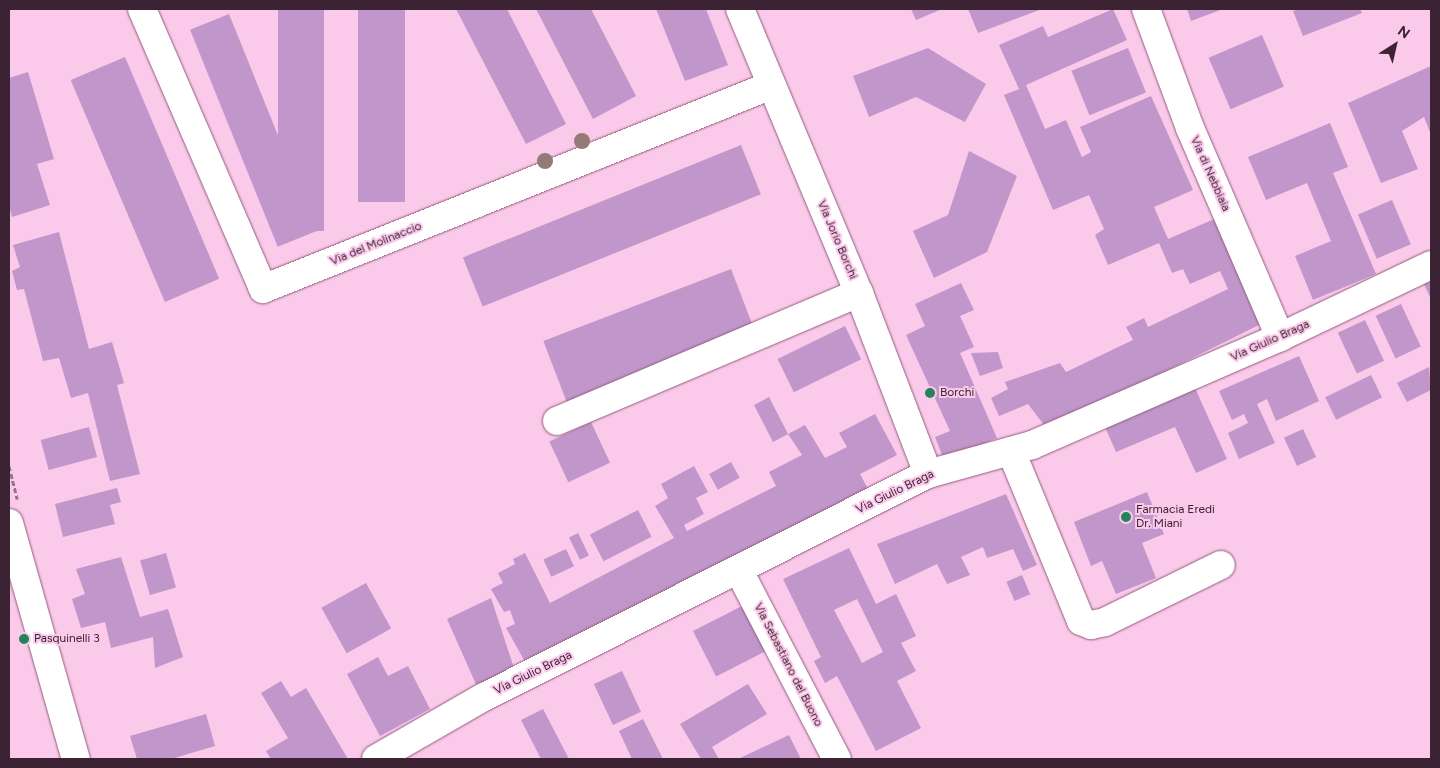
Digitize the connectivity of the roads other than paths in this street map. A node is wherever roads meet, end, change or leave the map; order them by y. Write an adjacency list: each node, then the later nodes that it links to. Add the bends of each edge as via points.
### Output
1 (740, 9): 4 (street, Via Jorio Borchi)
2 (1146, 9): 7 (street, Via di Nebbiaia, via 1190,128)
3 (148, 11): 4 (street, Via del Molinaccio, via 263,289)
4 (772, 84): 6 (street, Via Jorio Borchi)
5 (1431, 265): 7 (street, Via Giulio Braga)
6 (859, 293): 8 (street); 10 (street, Via Jorio Borchi)
7 (1280, 337): 9 (street, Via Giulio Braga, via 1032,445)
8 (557, 421)
9 (1011, 451): 10 (street, Via Giulio Braga); 12 (street, via 1081,621 1091,625 1105,622)
10 (928, 474): 13 (street, Via Giulio Braga)
11 (9, 523): 14 (street)
12 (1221, 565)
13 (739, 571): 15 (street, Via Giulio Braga, via 484,697); 16 (street, Via Sebastiano del Buono)
14 (76, 759)
15 (376, 759)
16 (837, 759)

